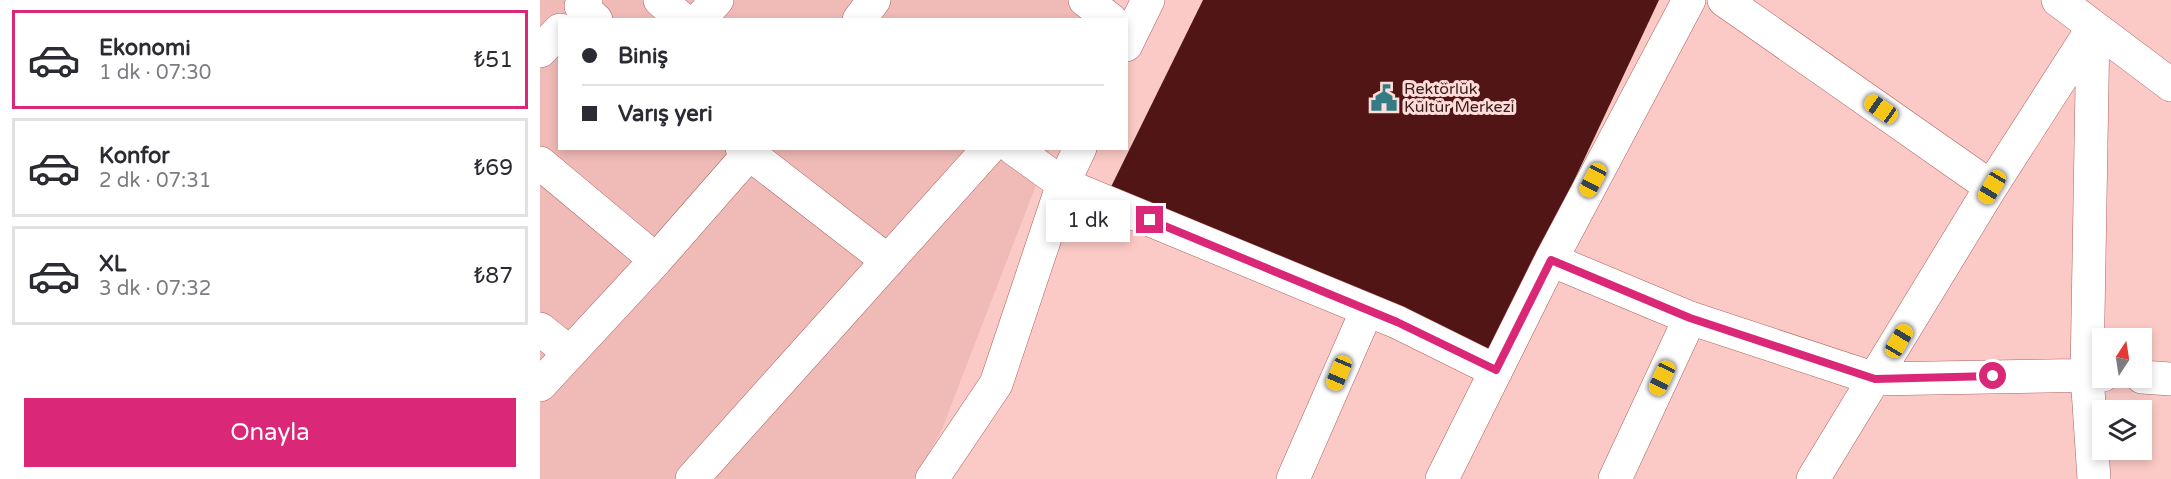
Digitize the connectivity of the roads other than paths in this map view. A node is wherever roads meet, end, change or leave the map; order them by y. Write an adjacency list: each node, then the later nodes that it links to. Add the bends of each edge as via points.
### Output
1 (660, 0): 9 (street)
2 (717, 0): 10 (street)
3 (874, 0): 11 (street)
4 (1085, 0): 12 (street)
5 (1148, 0): 13 (street)
6 (1689, 0): 26 (street)
7 (1724, 0): 24 (street)
8 (2058, 0): 14 (street)
9 (681, 18)
10 (701, 18)
11 (861, 18)
12 (1106, 18)
13 (1128, 28)
14 (2093, 28): 17 (street); 24 (street); 30 (street)
15 (558, 32): 16 (street)
16 (540, 51)
17 (2171, 85)
18 (987, 150): 27 (street)
19 (1016, 150): 23 (street)
20 (1079, 150): 23 (street)
21 (749, 151): 25 (street); 27 (street)
22 (540, 162): 25 (street)
23 (1064, 184): 28 (street); 40 (street, via 996,384)
24 (1992, 187): 36 (street)
25 (656, 260): 32 (street)
26 (1551, 260): 29 (street); 33 (street)
27 (888, 261): 41 (street)
28 (1367, 310): 33 (street); 42 (street)
29 (1690, 318): 36 (street); 44 (street)
30 (2095, 328)
31 (540, 329): 32 (street)
32 (570, 353): 38 (street)
33 (1496, 370): 43 (street)
34 (2092, 375): 36 (street)
35 (2152, 378): 37 (street)
36 (1875, 379): 45 (street)
37 (2171, 379)
38 (540, 386)
39 (2095, 388): 46 (street)
40 (934, 478)
41 (692, 479)
42 (1293, 479)
43 (1442, 479)
44 (1615, 479)
45 (1813, 479)
46 (2094, 479)

